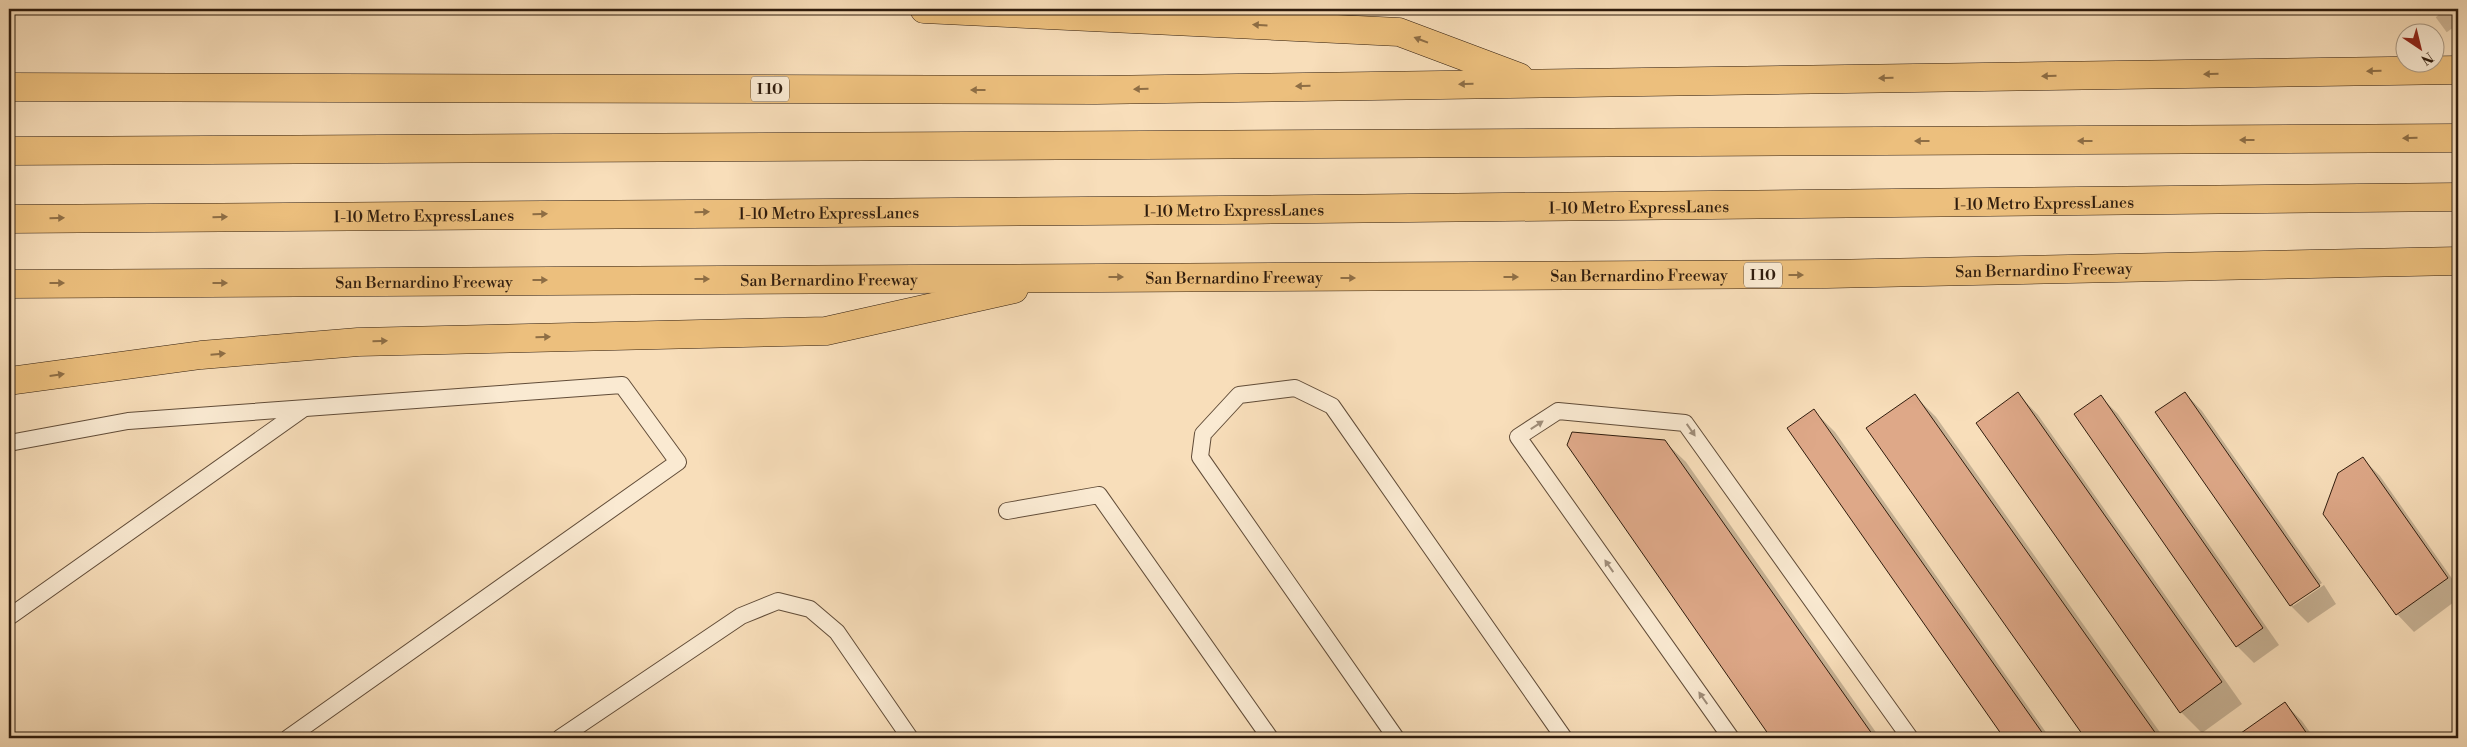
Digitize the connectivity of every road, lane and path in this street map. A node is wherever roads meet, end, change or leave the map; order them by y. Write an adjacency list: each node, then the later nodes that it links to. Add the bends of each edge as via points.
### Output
1 (924, 9): 3 (highway, one-way to 1, via 1399,32)
2 (2458, 70): 3 (highway, I 10, one-way to 3)
3 (1532, 82): 4 (highway, I 10, one-way to 4, via 1096,90)
4 (9, 88)
5 (2458, 138): 6 (highway, one-way to 6)
6 (9, 151)
7 (2458, 197): 8 (highway, I-10 Metro ExpressLanes, one-way to 7, via 886,210 1945,205)
8 (9, 219)
9 (2458, 261): 10 (highway, San Bernardino Freeway / I 10, one-way to 9, via 1817,274)
10 (1067, 277): 11 (highway, San Bernardino Freeway / I 10, one-way to 10); 12 (highway, one-way to 10, via 201,356 358,342 826,331)
11 (9, 284)
12 (9, 382)
13 (304, 408): 14 (lane, via 128,421); 16 (lane); 17 (lane, via 622,385 678,462)
14 (9, 443)
15 (1007, 511): 20 (lane, via 1099,495)
16 (9, 616)
17 (288, 738)
18 (560, 738): 19 (lane, via 741,616 778,600 810,609 836,632)
19 (910, 738)
20 (1270, 738)
21 (1396, 738): 22 (lane, via 1200,457 1203,434 1239,395 1295,388 1332,406)
22 (1564, 738)
23 (1731, 738): 24 (lane, one-way to 24, via 1518,436 1558,411 1685,422)
24 (1910, 738)

